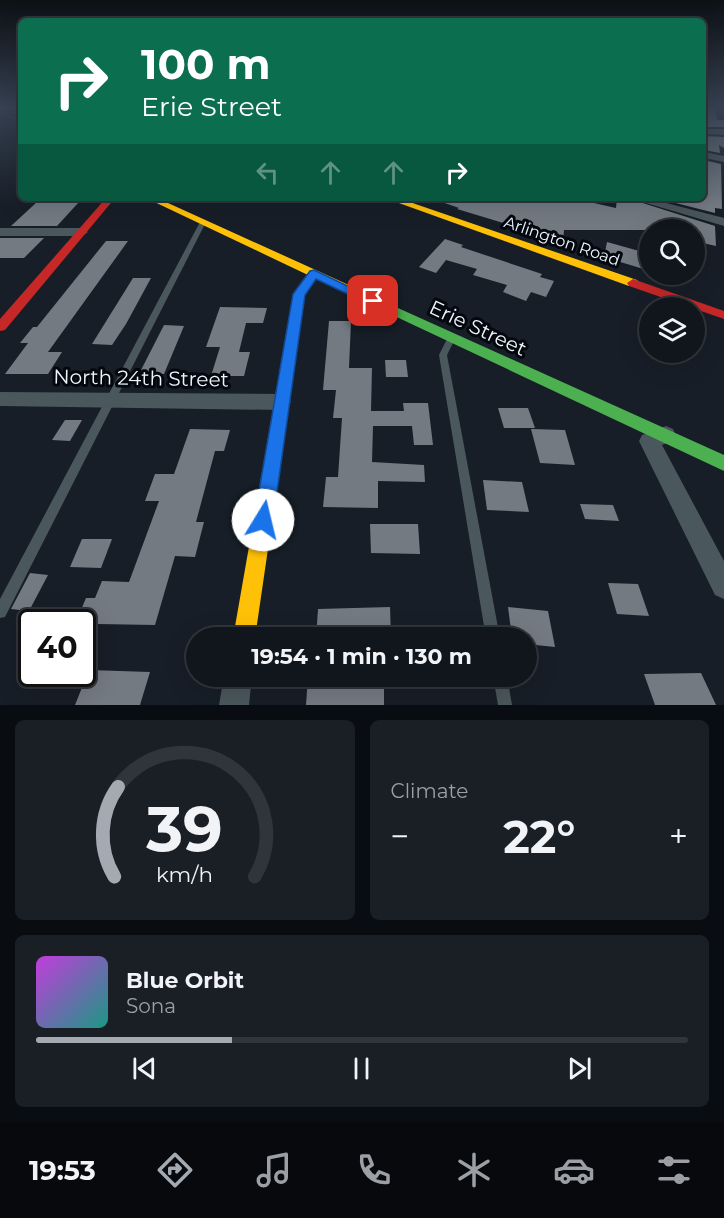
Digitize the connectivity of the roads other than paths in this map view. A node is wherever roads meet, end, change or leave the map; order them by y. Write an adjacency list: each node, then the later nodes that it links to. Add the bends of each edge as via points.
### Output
1 (706, 155): 2 (street)
2 (724, 159)
3 (108, 201): 10 (street)
4 (157, 201): 7 (street, Erie Street)
5 (398, 201): 12 (street, Arlington Road)
6 (645, 201): 8 (street)
7 (203, 222): 11 (street, Erie Street); 16 (lane)
8 (724, 222)
9 (0, 232): 10 (street)
10 (82, 232): 13 (street)
11 (314, 274): 14 (street, Erie Street); 17 (street, via 299,294)
12 (724, 315)
13 (0, 327)
14 (452, 337): 18 (street, Erie Street); 23 (lane, via 443,355)
15 (0, 399): 16 (street, North 24th Street)
16 (111, 400): 17 (street, North 24th Street); 21 (lane)
17 (282, 402): 22 (street)
18 (666, 435): 19 (street, Erie Street); 20 (street, via 649,441)
19 (724, 463)
20 (724, 586)
21 (0, 612)
22 (246, 627)
23 (491, 627)
24 (236, 687): 26 (street)
25 (502, 687): 27 (lane)
26 (234, 705)
27 (505, 705)

